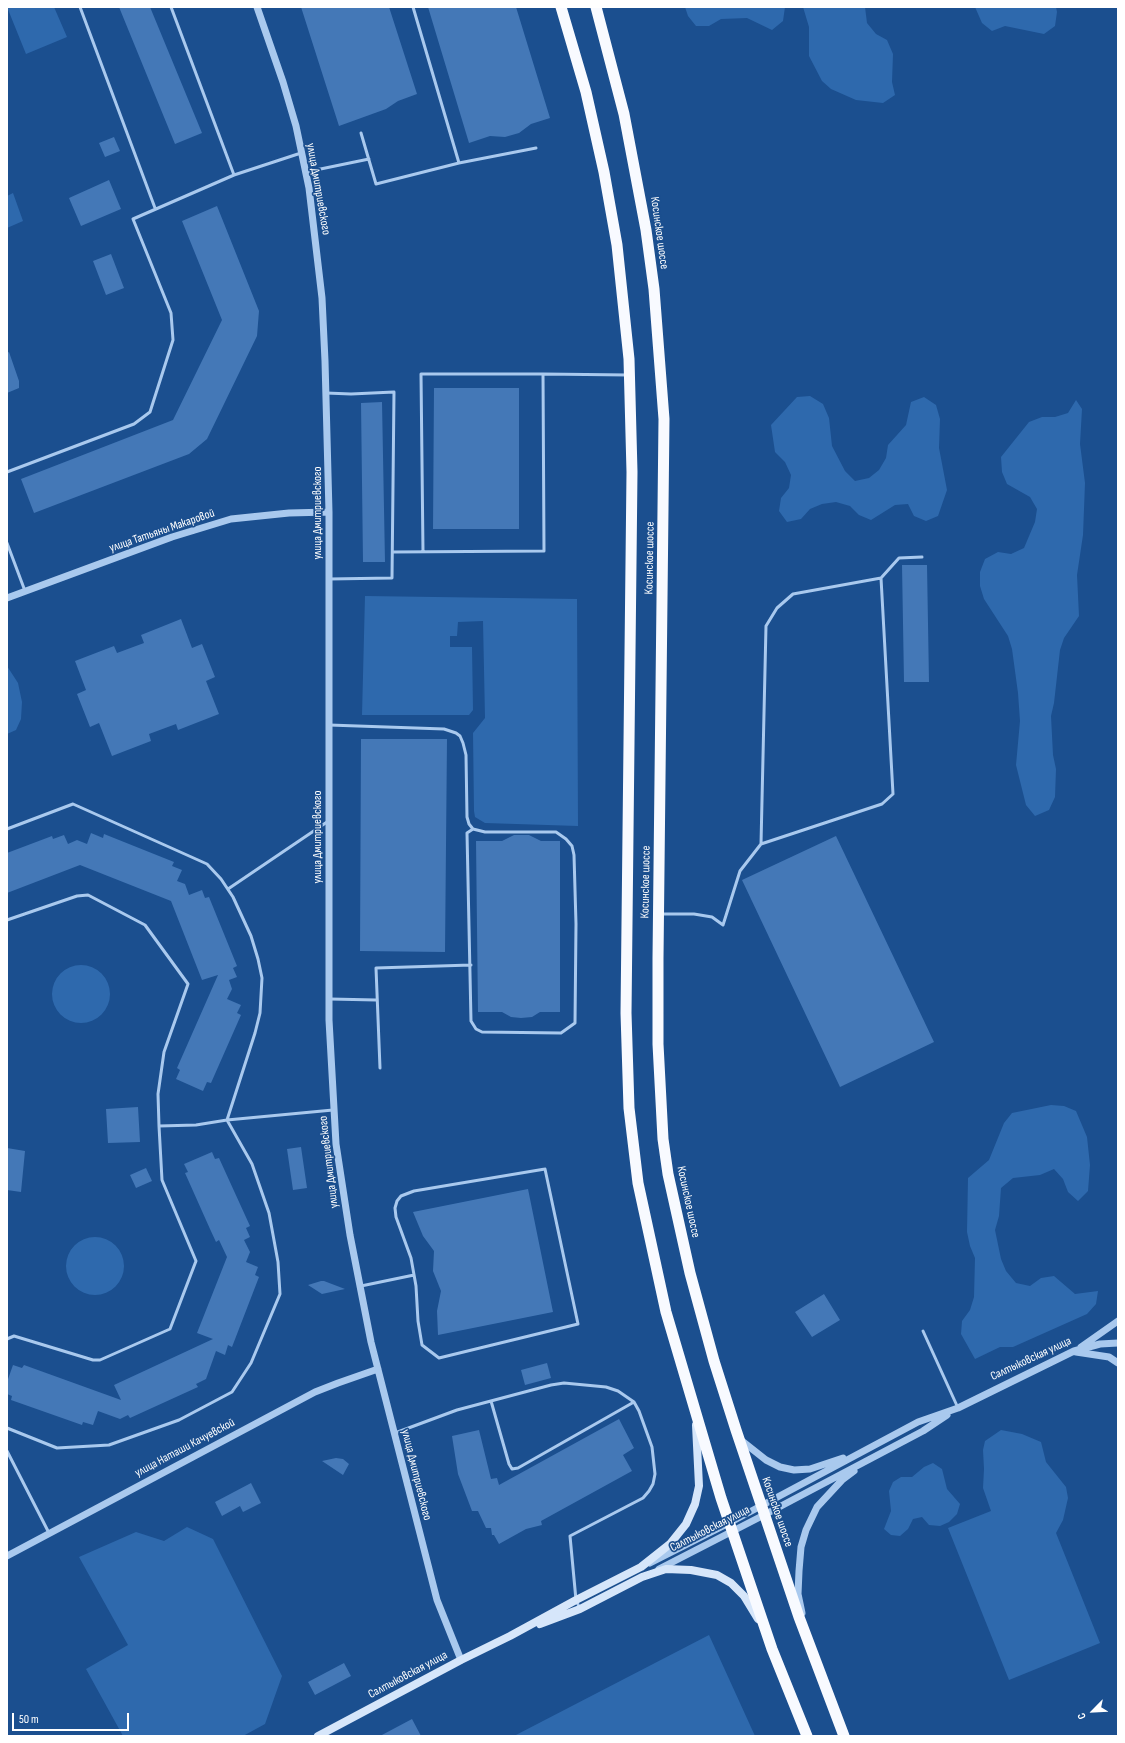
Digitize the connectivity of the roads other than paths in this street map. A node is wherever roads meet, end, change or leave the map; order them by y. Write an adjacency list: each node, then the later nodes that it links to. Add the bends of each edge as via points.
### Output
1 (80, 7): 14 (lane)
2 (171, 7): 13 (lane)
3 (257, 7): 9 (street, улица Дмитриевского, via 283,82)
4 (413, 7): 11 (lane)
5 (561, 7): 16 (highway, Косинское шоссе, via 586,92 604,172 617,245)
6 (596, 7): 34 (highway, Косинское шоссе, via 624,114 646,230 654,289 664,411)
7 (361, 133): 10 (lane)
8 (536, 148): 11 (lane)
9 (301, 153): 12 (street, улица Дмитриевского); 13 (lane)
10 (369, 159): 11 (lane, via 376,184); 12 (lane)
11 (459, 163)
12 (305, 172): 17 (street, улица Дмитриевского, via 316,239)
13 (234, 175): 14 (lane)
14 (155, 208): 18 (lane, via 133,219 171,313 173,340 150,412 134,424)
15 (543, 374): 16 (lane); 22 (lane, via 544,551); 22 (lane, via 421,374)
16 (630, 375): 55 (highway, Косинское шоссе, via 632,472 626,1013 629,1108 646,1225 666,1312)
17 (326, 393): 19 (street, улица Дмитриевского); 21 (lane, via 394,392)
18 (7, 472)
19 (329, 512): 25 (street, улица Дмитриевского); 26 (street, улица Татьяны Макаровой, via 231,519 172,537)
20 (7, 543): 26 (lane)
21 (392, 552): 22 (lane); 25 (lane, via 392,578)
22 (423, 552)
23 (922, 556): 24 (lane, via 900,558)
24 (881, 578): 32 (lane, via 793,594 777,608 766,626); 32 (lane, via 893,794 882,804)
25 (329, 579): 28 (street, улица Дмитриевского)
26 (25, 591): 27 (street, улица Татьяны Макаровой)
27 (7, 598)
28 (329, 725): 29 (street, улица Дмитриевского); 31 (lane, via 444,729 456,733 463,743 466,755 467,817)
29 (329, 821): 33 (lane); 37 (street, улица Дмитриевского)
30 (7, 829): 33 (lane, via 73,804 207,864)
31 (473, 829): 36 (lane, via 467,833); 36 (lane, via 485,832 556,832 572,846 576,924 576,1023 561,1033 482,1032 476,1029 471,1021)
32 (761, 844): 34 (lane, via 740,871 723,925 712,917)
33 (228, 889): 41 (lane, via 251,936 262,978 260,1012 255,1033)
34 (658, 914): 58 (highway, Косинское шоссе, via 658,1044 665,1153 690,1273)
35 (7, 920): 42 (lane, via 88,895 145,925 188,984 164,1052 158,1094)
36 (471, 965): 38 (lane, via 376,968)
37 (329, 999): 38 (lane); 40 (street, улица Дмитриевского)
38 (376, 1000): 39 (lane)
39 (380, 1068)
40 (333, 1110): 41 (lane); 44 (street, улица Дмитриевского, via 343,1195)
41 (227, 1120): 42 (lane, via 196,1125); 56 (lane, via 252,1164 269,1213 278,1262 280,1294 251,1363 232,1392 179,1420 109,1445 57,1448)
42 (159, 1126): 47 (lane, via 162,1180 196,1261 170,1329 100,1360 14,1336)
43 (414, 1274): 43 (lane, via 396,1216 395,1208 401,1196 414,1191 545,1169 578,1324 439,1358 422,1346); 44 (lane)
44 (360, 1286): 51 (street, улица Дмитриевского)
45 (1118, 1321): 49 (street)
46 (923, 1331): 54 (lane)
47 (7, 1339)
48 (1118, 1343): 49 (street, Салтыковская улица, via 1100,1344)
49 (1074, 1351): 50 (street, via 1109,1356); 54 (street, Салтыковская улица)
50 (1118, 1363)
51 (378, 1369): 57 (street, улица Дмитриевского); 64 (street, улица Наташи Качуевской, via 315,1392)
52 (491, 1401): 53 (lane, via 551,1385 575,1383 606,1387 618,1391); 53 (lane, via 512,1468 518,1468); 57 (lane, via 457,1410)
53 (634, 1402): 68 (lane, via 640,1411 652,1447 655,1474 653,1484 643,1498 570,1536)
54 (958, 1408): 59 (street, Салтыковская улица, via 918,1422); 61 (street, Салтыковская улица, via 923,1431)
55 (695, 1412): 63 (highway, Косинское шоссе); 66 (main road, via 699,1486 695,1504 686,1524 670,1544)
56 (7, 1428)
57 (394, 1433): 73 (street, улица Дмитриевского, via 437,1600)
58 (738, 1437): 59 (street, via 766,1460 794,1470 810,1469); 62 (highway, Косинское шоссе)
59 (869, 1448): 62 (street, Салтыковская улица)
60 (7, 1452): 64 (lane)
61 (874, 1456): 62 (street, Салтыковская улица); 71 (street, via 842,1480 817,1507 806,1530 801,1547 798,1594)
62 (763, 1511): 63 (street, Салтыковская улица); 71 (highway, Косинское шоссе)
63 (731, 1527): 66 (street, Салтыковская улица); 67 (street, Салтыковская улица); 72 (highway, Косинское шоссе)
64 (49, 1533): 65 (street, улица Наташи Качуевской)
65 (7, 1556)
66 (641, 1567): 68 (main road, Салтыковская улица)
67 (642, 1577): 69 (main road, Салтыковская улица); 72 (main road, via 666,1569 717,1575 731,1583 744,1596 756,1614)
68 (576, 1600): 69 (lane); 70 (main road, Салтыковская улица)
69 (580, 1609): 70 (main road, Салтыковская улица)
70 (510, 1636): 73 (main road, Салтыковская улица)
71 (807, 1639): 76 (highway, Косинское шоссе)
72 (772, 1649): 75 (highway, Косинское шоссе)
73 (461, 1660): 74 (main road, Салтыковская улица)
74 (318, 1736)
75 (807, 1736)
76 (844, 1736)

